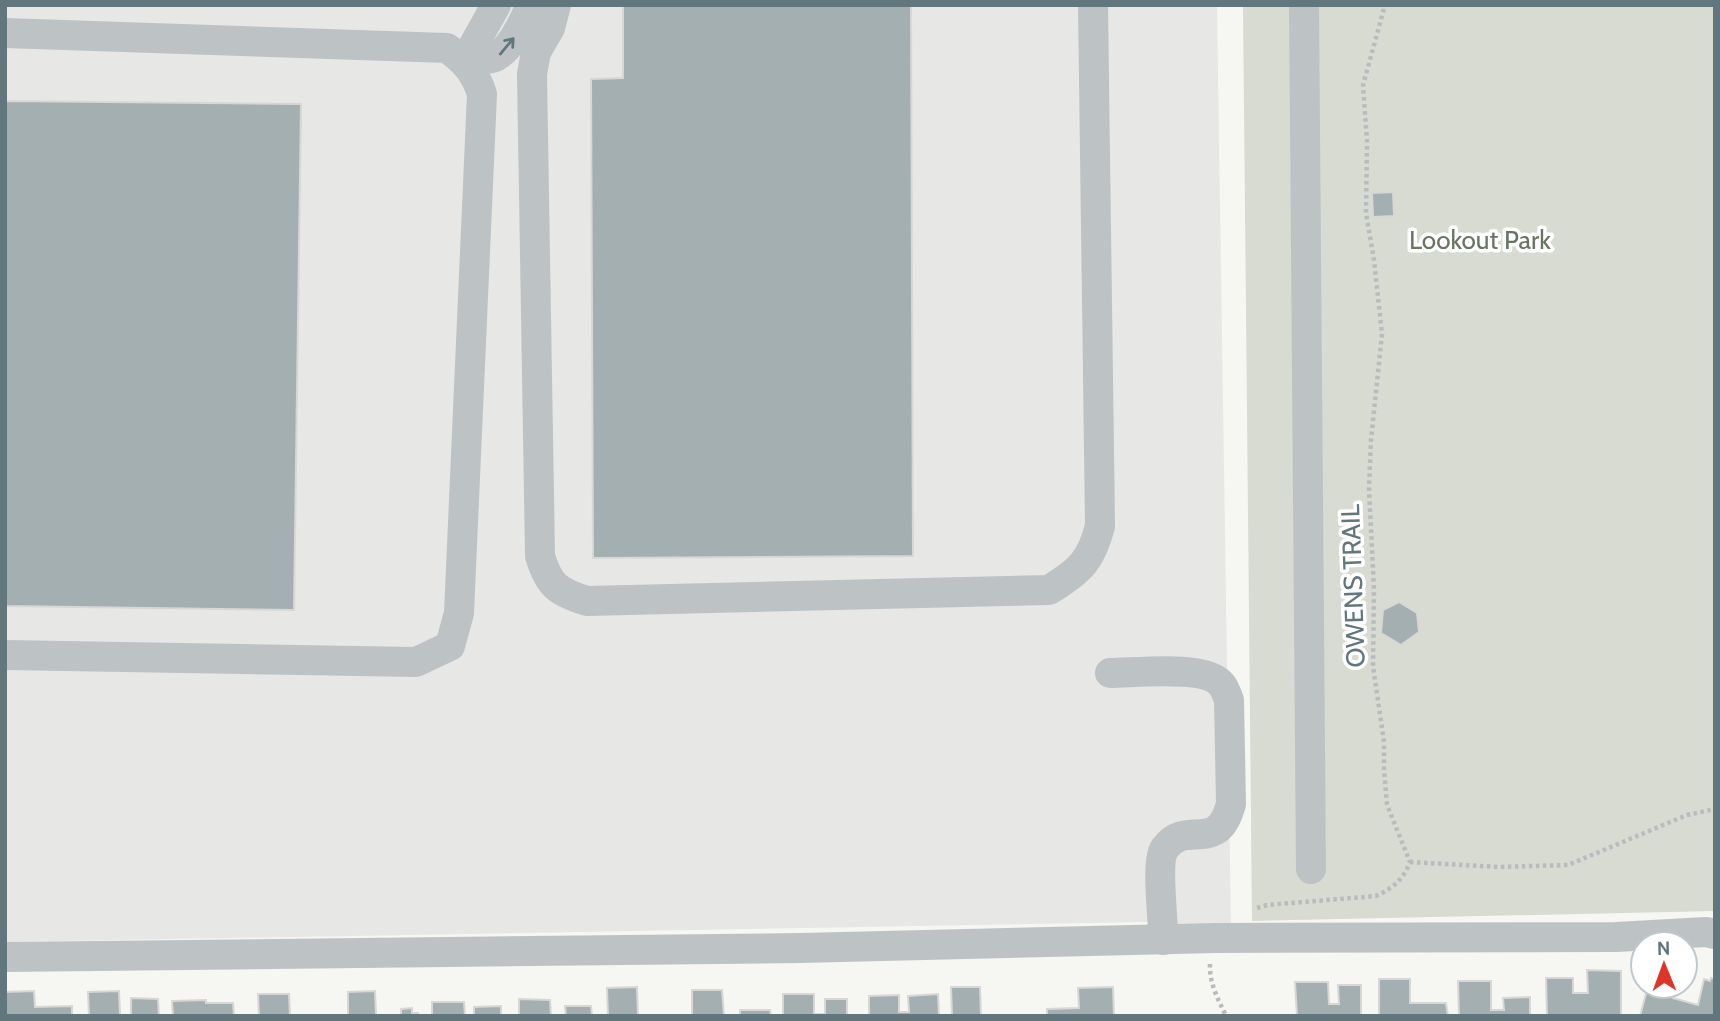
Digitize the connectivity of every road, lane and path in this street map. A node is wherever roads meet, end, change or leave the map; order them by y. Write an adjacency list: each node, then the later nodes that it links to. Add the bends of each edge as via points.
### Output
1 (496, 5): 8 (lane)
2 (531, 5): 8 (lane, one-way to 2, via 502,54)
3 (556, 5): 4 (lane, via 532,74 540,556 555,588 587,601 1049,590 1087,562 1100,526)
4 (1093, 5)
5 (1304, 5): 13 (lane)
6 (1385, 5): 12 (path, OWENS TRAIL, via 1363,85 1366,213 1382,334 1369,489 1373,666 1387,805)
7 (5, 33): 8 (lane, via 428,45 447,48)
8 (465, 61): 9 (lane, via 482,94 459,613 450,646 416,662)
9 (5, 655)
10 (1110, 673): 17 (lane, via 1212,676 1222,684 1229,700 1229,812 1220,829 1176,839 1164,848 1160,862)
11 (1715, 809): 12 (path, via 1687,815 1568,865)
12 (1410, 862): 14 (path, via 1392,888 1376,896)
13 (1311, 869)
14 (1249, 910)
15 (1715, 934): 16 (lane)
16 (1216, 938): 17 (lane); 19 (path, via 1209,974)
17 (1163, 940): 18 (lane)
18 (5, 957)
19 (1226, 1016)

